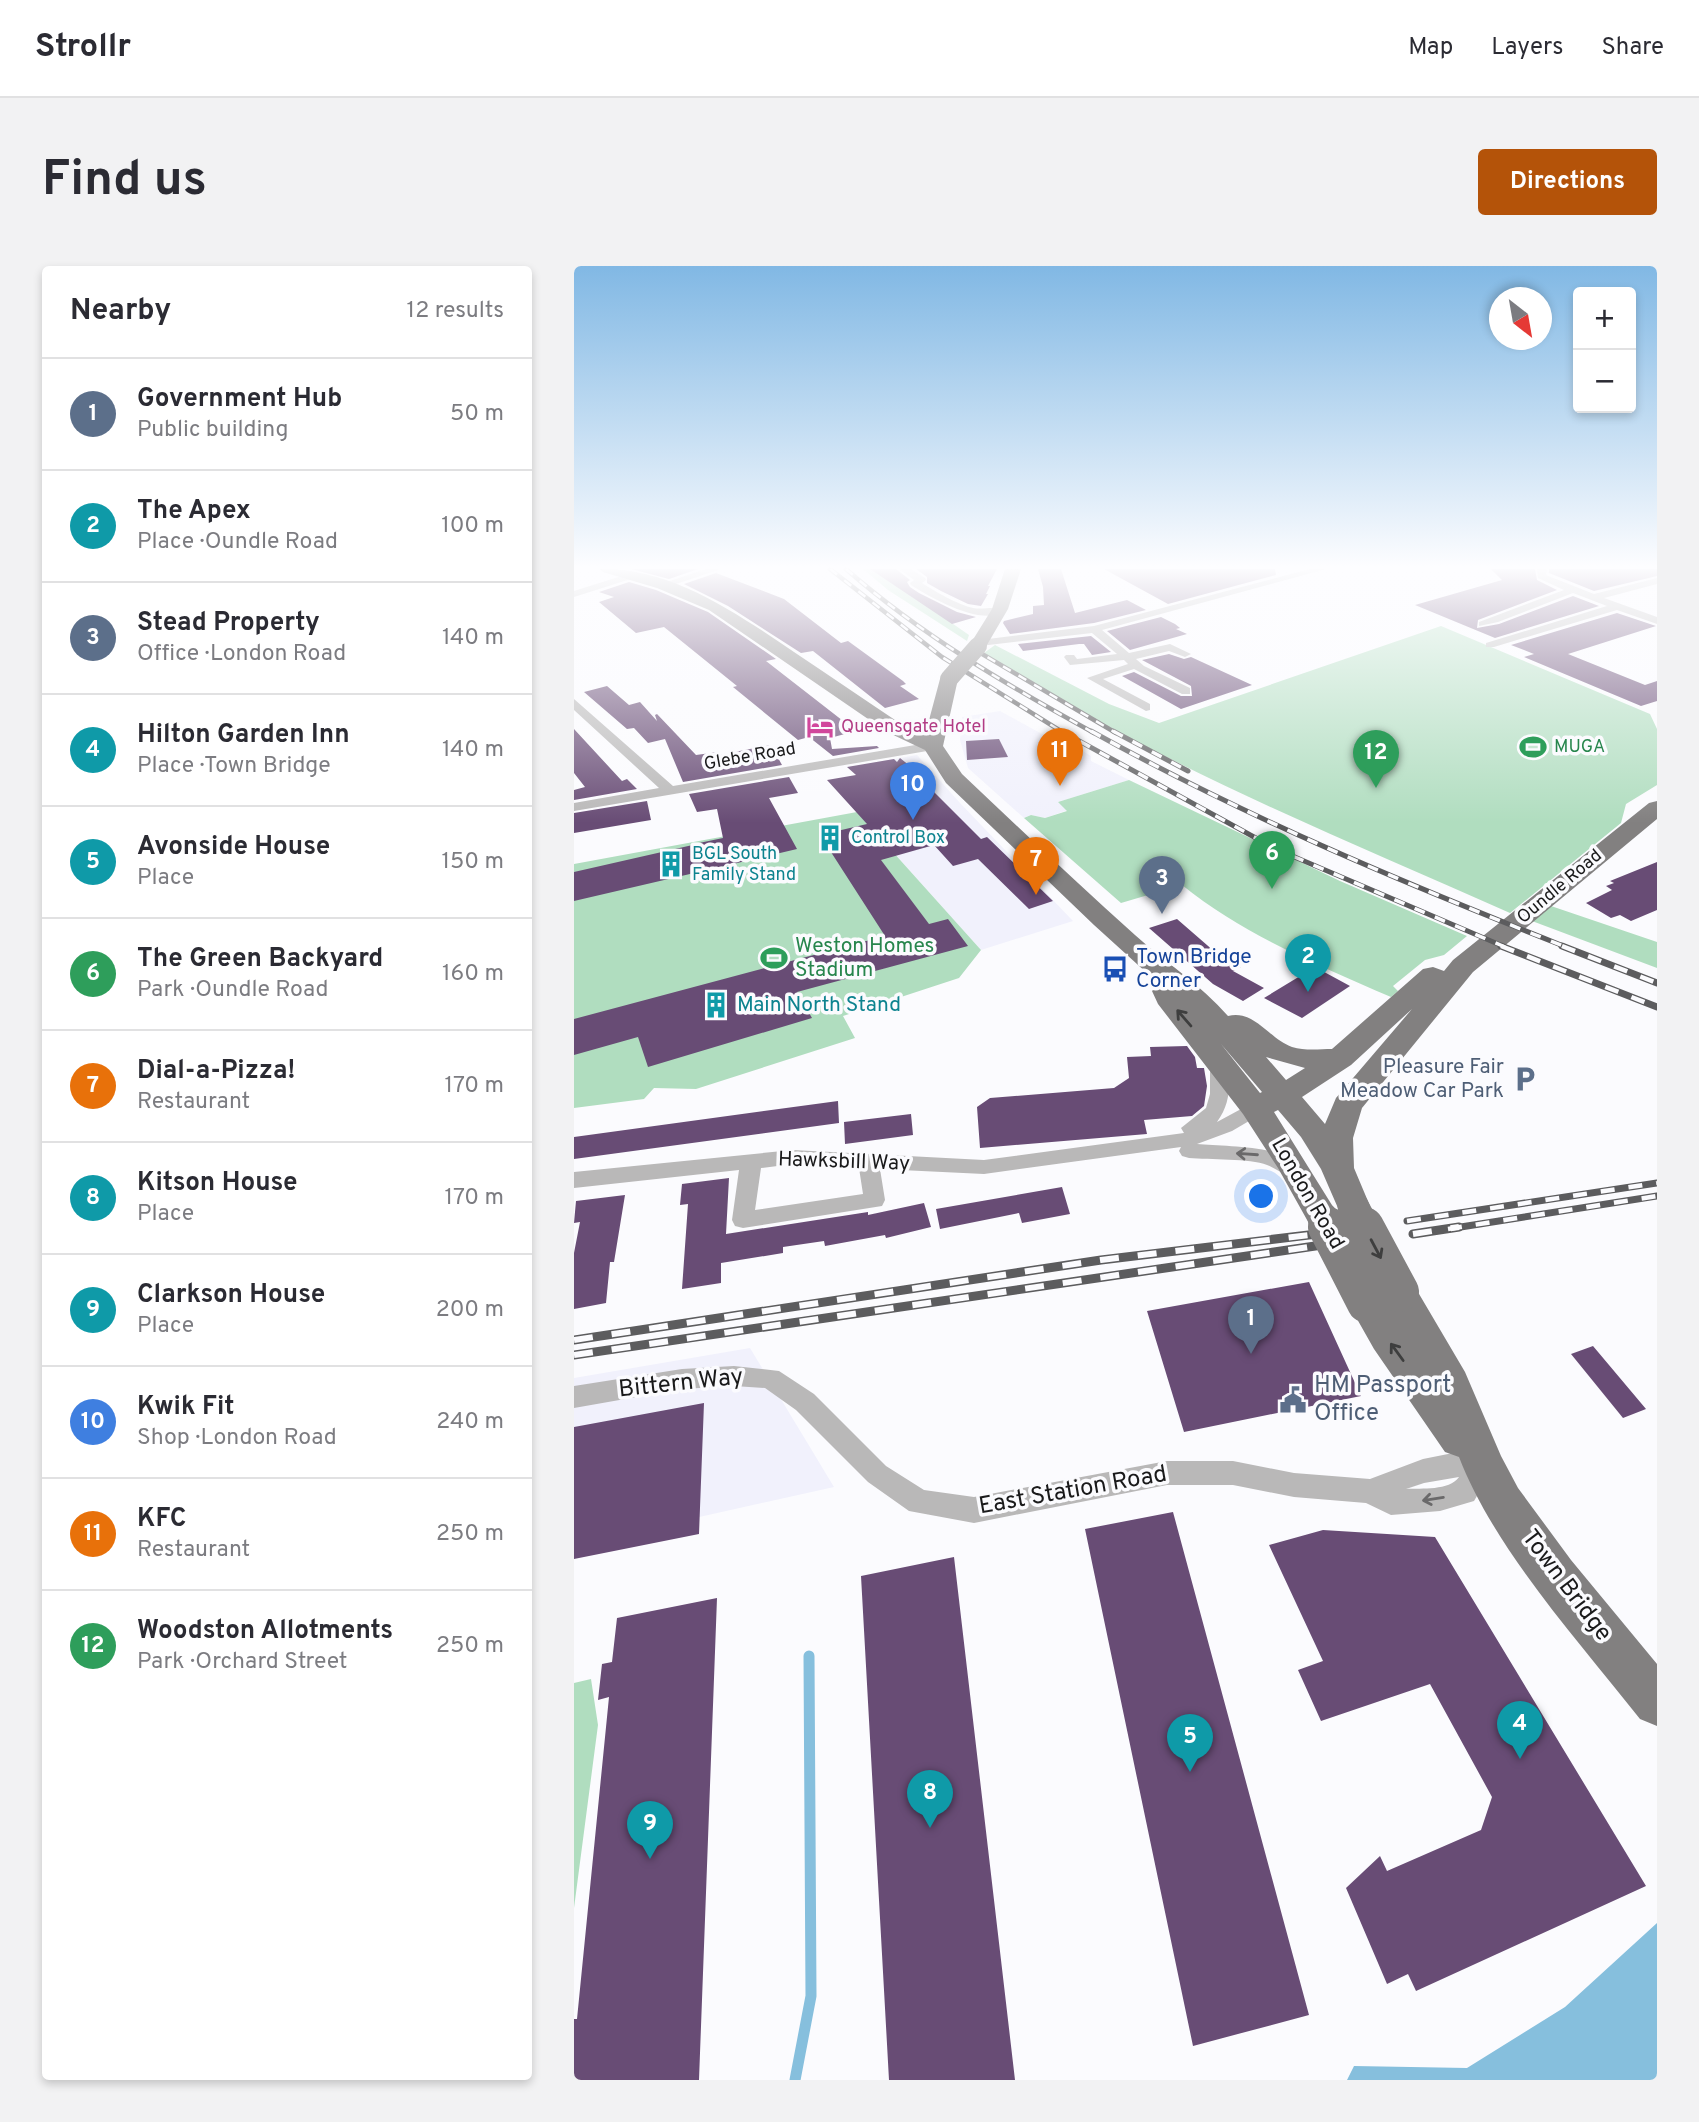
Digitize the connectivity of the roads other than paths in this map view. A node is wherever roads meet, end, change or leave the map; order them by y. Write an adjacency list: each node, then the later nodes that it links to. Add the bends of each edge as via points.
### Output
1 (785, 654): 13 (main road, via 894,728)
2 (971, 654): 13 (main road, bridge, via 949,679)
3 (1122, 654): 5 (street)
4 (1137, 654): 5 (street)
5 (1125, 656): 6 (street, via 1074,663); 7 (street)
6 (1070, 657)
7 (1136, 665): 9 (street); 12 (street, via 1093,678)
8 (1192, 676): 9 (street)
9 (1170, 683): 10 (street)
10 (1186, 691)
11 (574, 703): 14 (street)
12 (1146, 707)
13 (933, 746): 14 (street, Glebe Road); 18 (main road, London Road, via 954,778)
14 (670, 791): 15 (street, Glebe Road)
15 (574, 807)
16 (1653, 814): 17 (main road, Oundle Road)
17 (1462, 966): 19 (main road, Oundle Road); 21 (main road, Oundle Road, via 1440,970)
18 (1158, 970): 20 (main road); 22 (main road, London Road, one-way to 18, via 1172,1004)
19 (1436, 996): 23 (main road, Oundle Road, via 1325,1088); 29 (main road, Oundle Road, via 1347,1105 1338,1138)
20 (1194, 998): 21 (main road, via 1214,1003 1277,1053 1299,1060); 23 (main road)
21 (1340, 1058): 23 (main road, Oundle Road)
22 (1219, 1062): 24 (main road, London Road); 26 (street, Hawksbill Way, via 1220,1093 1210,1120 1175,1135 1115,1142)
23 (1288, 1102): 24 (main road, Oundle Road); 29 (main road, London Road)
24 (1259, 1116): 25 (street, Hawksbill Way); 26 (street, Hawksbill Way, via 1191,1139); 30 (main road, London Road)
25 (1189, 1151): 26 (street, Hawksbill Way, via 1090,1157); 30 (street, Hawksbill Way, one-way to 25, via 1269,1157)
26 (1073, 1153): 28 (street, Hawksbill Way, via 984,1167)
27 (751, 1162): 28 (street, Hawksbill Way, via 793,1157); 28 (street, via 743,1220 874,1200); 31 (street, Hawksbill Way)
28 (869, 1162)
29 (1337, 1168): 32 (main road, London Road)
30 (1300, 1174): 32 (main road, London Road)
31 (574, 1180)
32 (1338, 1212): 34 (main road, London Road, bridge, via 1383,1297 1387,1338)
33 (574, 1397): 35 (street, Bittern Way, via 682,1379 770,1378 805,1402)
34 (1483, 1464): 35 (street, East Station Road, via 1464,1492 1440,1499 1391,1503 1370,1491 1294,1485 1233,1473 1167,1474 974,1510 919,1502); 36 (main road, Town Bridge, via 1503,1502 1555,1575)
35 (877, 1474)
36 (1657, 1702)

